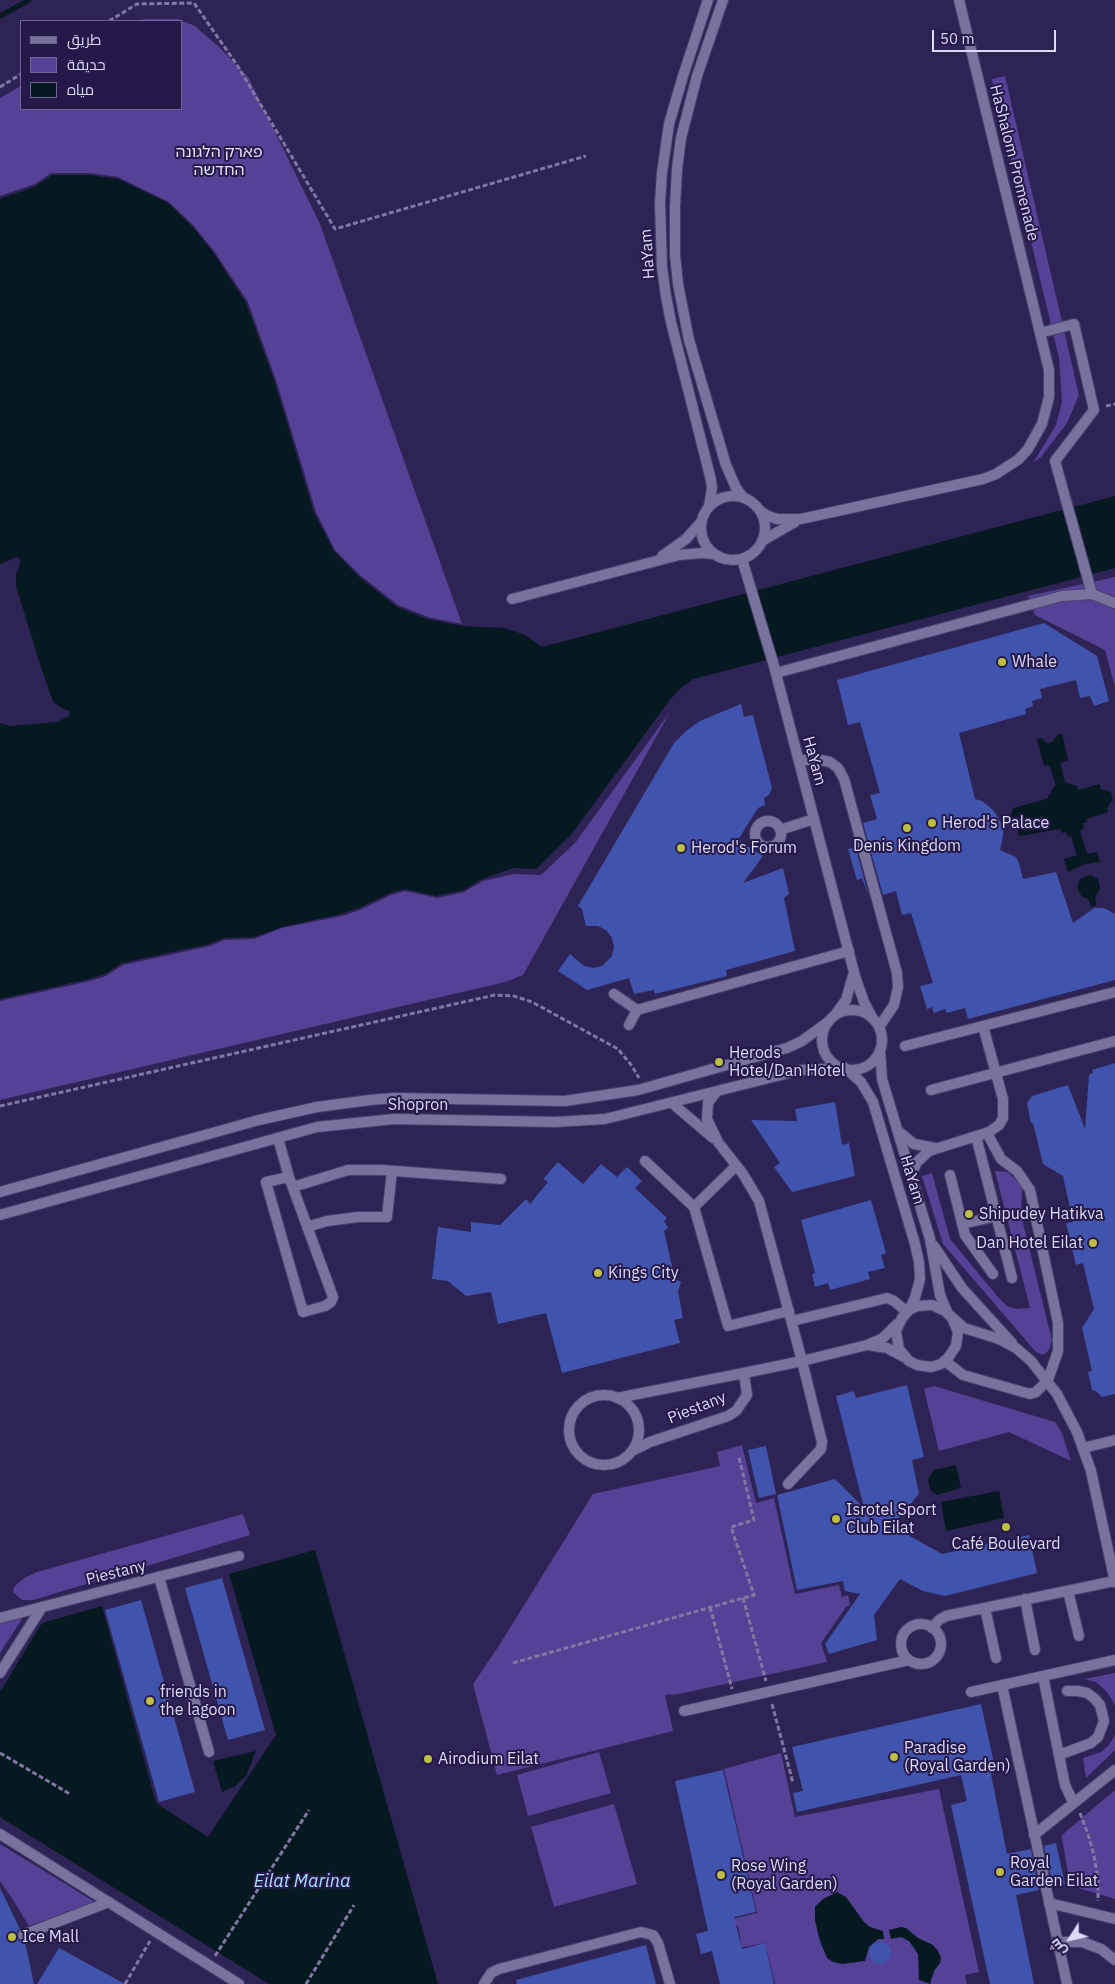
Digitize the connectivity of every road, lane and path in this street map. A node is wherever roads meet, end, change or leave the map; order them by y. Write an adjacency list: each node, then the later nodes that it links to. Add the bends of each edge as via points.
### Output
1 (708, 0): 10 (street, HaYam, via 669,124 660,212 666,296 711,480)
2 (723, 0): 9 (street, HaYam, via 697,76 682,138 675,207 675,255 689,340 726,465)
3 (959, 0): 8 (street, HaShalom Promenade)
4 (111, 20): 7 (path, via 137,4 194,3 237,65 335,229)
5 (20, 75): 6 (path)
6 (0, 87)
7 (586, 156)
8 (1040, 333): 12 (street, HaShalom Promenade, via 1049,370 1046,411 1028,448 1008,468 996,474); 18 (street, via 1074,324 1094,410 1055,461)
9 (743, 497): 10 (street, via 723,497); 11 (street)
10 (709, 506): 13 (street)
11 (760, 511): 12 (street, via 777,519); 14 (street, via 765,523)
12 (801, 519): 14 (street)
13 (701, 522): 15 (street, via 702,537); 17 (street, via 675,548)
14 (762, 541): 16 (street, via 755,551)
15 (713, 554): 16 (street, via 727,560); 17 (street, via 690,553)
16 (742, 559): 21 (street, HaYam)
17 (650, 562): 19 (street)
18 (1092, 594): 20 (street); 21 (street, via 1062,596)
19 (512, 600)
20 (1113, 601)
21 (775, 670): 22 (street, HaYam)
22 (799, 760): 23 (street, HaYam); 31 (street, via 830,762 844,778 897,973 894,1004)
23 (814, 819): 24 (street); 25 (street, HaYam)
24 (780, 830)
25 (849, 951): 26 (street, HaYam); 29 (street)
26 (854, 971): 30 (street, HaYam, via 846,1000); 31 (street, HaYam, via 864,1002)
27 (1115, 992): 33 (street)
28 (614, 994): 29 (street)
29 (637, 1010): 32 (street)
30 (832, 1019): 31 (street, via 853,1010 866,1014); 37 (street, via 823,1035 824,1048 831,1061); 39 (street, Shopron, via 811,1036 787,1048)
31 (876, 1023): 36 (street, via 882,1036)
32 (629, 1024)
33 (983, 1026): 35 (street); 38 (street)
34 (1115, 1042): 38 (street)
35 (905, 1046)
36 (880, 1050): 37 (street, via 865,1067); 44 (street, HaYam, via 881,1073)
37 (844, 1068): 41 (street, Shopron, via 801,1070); 67 (street, HaYam, via 861,1082 873,1102 915,1244 920,1279 916,1298)
38 (996, 1072): 40 (street); 45 (street, via 1004,1114 999,1125)
39 (645, 1088): 43 (path, via 618,1049 532,1002 514,996 495,995); 58 (street, Shopron, via 565,1101 394,1098 317,1106)
40 (931, 1090)
41 (716, 1091): 42 (street, Shopron); 48 (street, via 708,1103 706,1114)
42 (672, 1103): 47 (street, Shopron, via 605,1119 555,1122 394,1120 317,1127); 48 (street)
43 (0, 1106)
44 (898, 1131): 49 (street, via 914,1144); 55 (street, HaYam)
45 (987, 1132): 46 (street); 77 (street, via 1001,1159 1023,1178 1031,1194 1058,1323 1058,1351)
46 (976, 1136): 49 (street); 61 (street)
47 (278, 1138): 54 (street); 60 (street, Shopron)
48 (718, 1142): 51 (street)
49 (935, 1148): 55 (street, via 919,1160)
50 (645, 1161): 59 (street)
51 (736, 1166): 59 (street); 68 (street, via 753,1189 762,1210)
52 (392, 1171): 56 (street); 57 (street, via 348,1170); 63 (street, via 387,1217 358,1217)
53 (950, 1175): 62 (street)
54 (289, 1177): 57 (street); 63 (street, via 266,1182 303,1312 325,1306 333,1297)
55 (912, 1178): 64 (street, HaYam)
56 (501, 1179)
57 (293, 1187): 63 (street)
58 (0, 1192)
59 (694, 1207): 68 (street, via 728,1326)
60 (0, 1214)
61 (997, 1216): 62 (street); 66 (street)
62 (962, 1224): 65 (street, via 968,1240)
63 (307, 1227)
64 (929, 1236): 69 (street, HaYam, via 938,1288); 72 (street, HaYam, via 962,1288)
65 (993, 1274)
66 (1012, 1278)
67 (908, 1311): 68 (street, via 887,1298); 69 (street, via 923,1305 932,1306); 70 (street)
68 (791, 1316): 74 (street)
69 (951, 1316): 72 (street, HaYam, via 967,1330 999,1339); 75 (street, via 958,1332 957,1341)
70 (900, 1322): 71 (street, Piestany, via 886,1335); 73 (street, via 896,1340)
71 (867, 1345): 73 (street, Piestany, via 886,1348); 74 (street, Piestany)
72 (1025, 1355): 77 (street, HaYam)
73 (905, 1357): 75 (street, via 926,1367)
74 (802, 1361): 76 (street, Piestany); 83 (street, via 822,1442 820,1449)
75 (945, 1361): 77 (street, via 963,1375 1030,1394)
76 (744, 1373): 78 (street, Piestany); 81 (street, Piestany, via 747,1396 736,1411)
77 (1048, 1380): 80 (street, HaYam, via 1068,1413)
78 (617, 1398): 81 (street, via 627,1404 638,1423 639,1435); 81 (street, via 594,1396 584,1401 576,1409 570,1425 571,1442 586,1460 596,1464 619,1462)
79 (1115, 1440): 80 (street)
80 (1083, 1448): 86 (street, HaYam)
81 (632, 1451)
82 (739, 1458): 88 (path, via 754,1520 730,1528 754,1595)
83 (788, 1484)
84 (239, 1556): 85 (street, Piestany)
85 (159, 1577): 90 (street, Piestany); 110 (street)
86 (1115, 1581): 87 (street)
87 (1068, 1590): 89 (street); 95 (street)
88 (744, 1598): 91 (path); 105 (path)
89 (1026, 1600): 92 (street); 96 (street)
90 (42, 1607): 93 (street, Piestany); 101 (street)
91 (710, 1607): 100 (path); 107 (path)
92 (985, 1608): 94 (street, via 946,1616); 97 (street)
93 (0, 1618)
94 (932, 1628): 98 (street, via 918,1624 905,1632 901,1646); 98 (street, via 940,1638 937,1656 923,1664)
95 (1079, 1636)
96 (1035, 1650)
97 (996, 1658)
98 (909, 1660): 105 (street)
99 (1115, 1660): 102 (street)
100 (513, 1663)
101 (0, 1673)
102 (1043, 1676): 103 (street); 111 (street)
103 (1002, 1685): 106 (street); 118 (street)
104 (1067, 1691): 111 (street, via 1078,1690 1094,1698 1104,1721 1098,1737 1091,1743)
105 (769, 1692): 107 (street); 113 (path)
106 (971, 1692)
107 (735, 1700): 108 (street)
108 (684, 1711)
109 (0, 1752): 114 (path)
110 (209, 1752)
111 (1059, 1755): 115 (street, via 1065,1785)
112 (1115, 1770): 115 (street)
113 (794, 1783)
114 (70, 1794)
115 (1074, 1802): 118 (street); 122 (path, via 1094,1856)
116 (309, 1810): 128 (path)
117 (0, 1834): 119 (street)
118 (1034, 1835): 120 (street)
119 (109, 1902): 124 (street); 125 (street)
120 (1049, 1903): 122 (street); 126 (street)
121 (354, 1905): 131 (path)
122 (1097, 1914): 123 (street)
123 (1115, 1919)
124 (156, 1931): 128 (street); 129 (path)
125 (23, 1935)
126 (1058, 1942): 127 (street, via 1082,1942 1101,1949); 134 (street)
127 (1115, 1960)
128 (209, 1965): 130 (street)
129 (124, 1984)
130 (240, 1984)
131 (306, 1984)
132 (484, 1984): 133 (street, via 491,1973 499,1969 647,1932 658,1943)
133 (670, 1984)
134 (1067, 1984)

